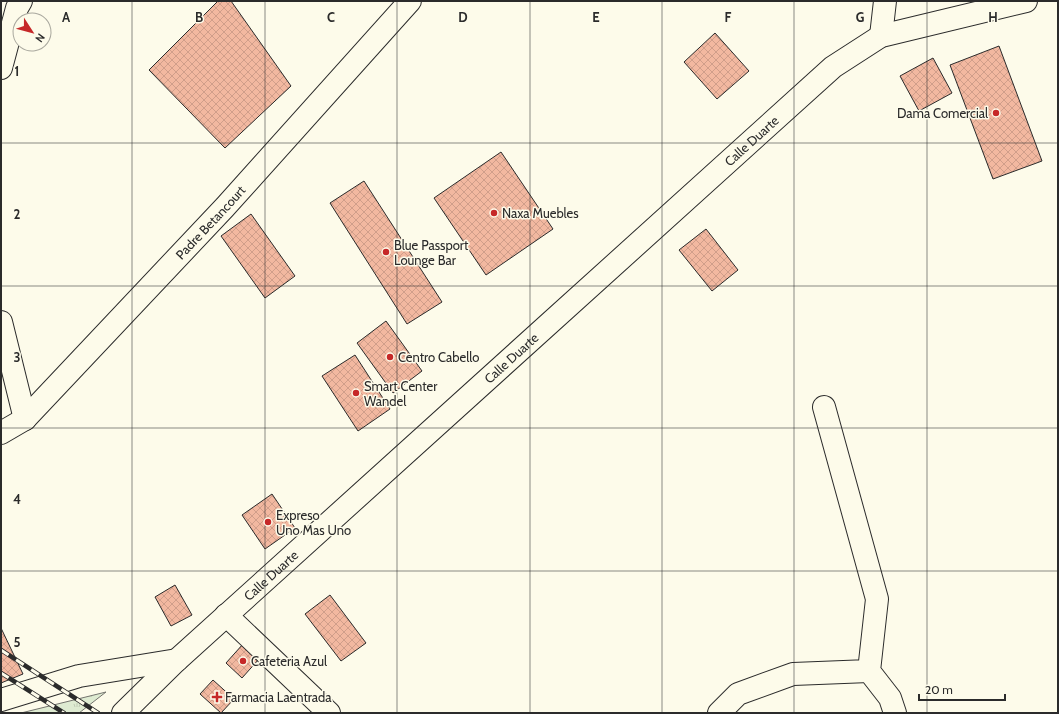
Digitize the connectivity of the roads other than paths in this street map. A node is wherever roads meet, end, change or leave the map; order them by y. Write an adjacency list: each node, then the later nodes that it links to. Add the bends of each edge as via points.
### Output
1 (21, 1): 6 (street)
2 (410, 1): 9 (street, Padre Betancourt, via 225,206)
3 (886, 1): 5 (street)
4 (1026, 1): 5 (street, Calle Duarte)
5 (881, 36): 11 (street, Calle Duarte, via 833,67)
6 (1, 68)
7 (1, 322): 9 (street)
8 (824, 407): 13 (street, via 877,599)
9 (25, 418): 10 (street, Padre Betancourt)
10 (1, 433)
11 (226, 615): 12 (street, Calle Duarte); 16 (street)
12 (177, 660): 14 (street, via 79,676); 15 (street, Calle Duarte)
13 (869, 671): 17 (street, via 793,674 738,694); 18 (street, via 890,698)
14 (1, 700)
15 (126, 712)
16 (329, 713)
17 (719, 713)
18 (895, 713)

